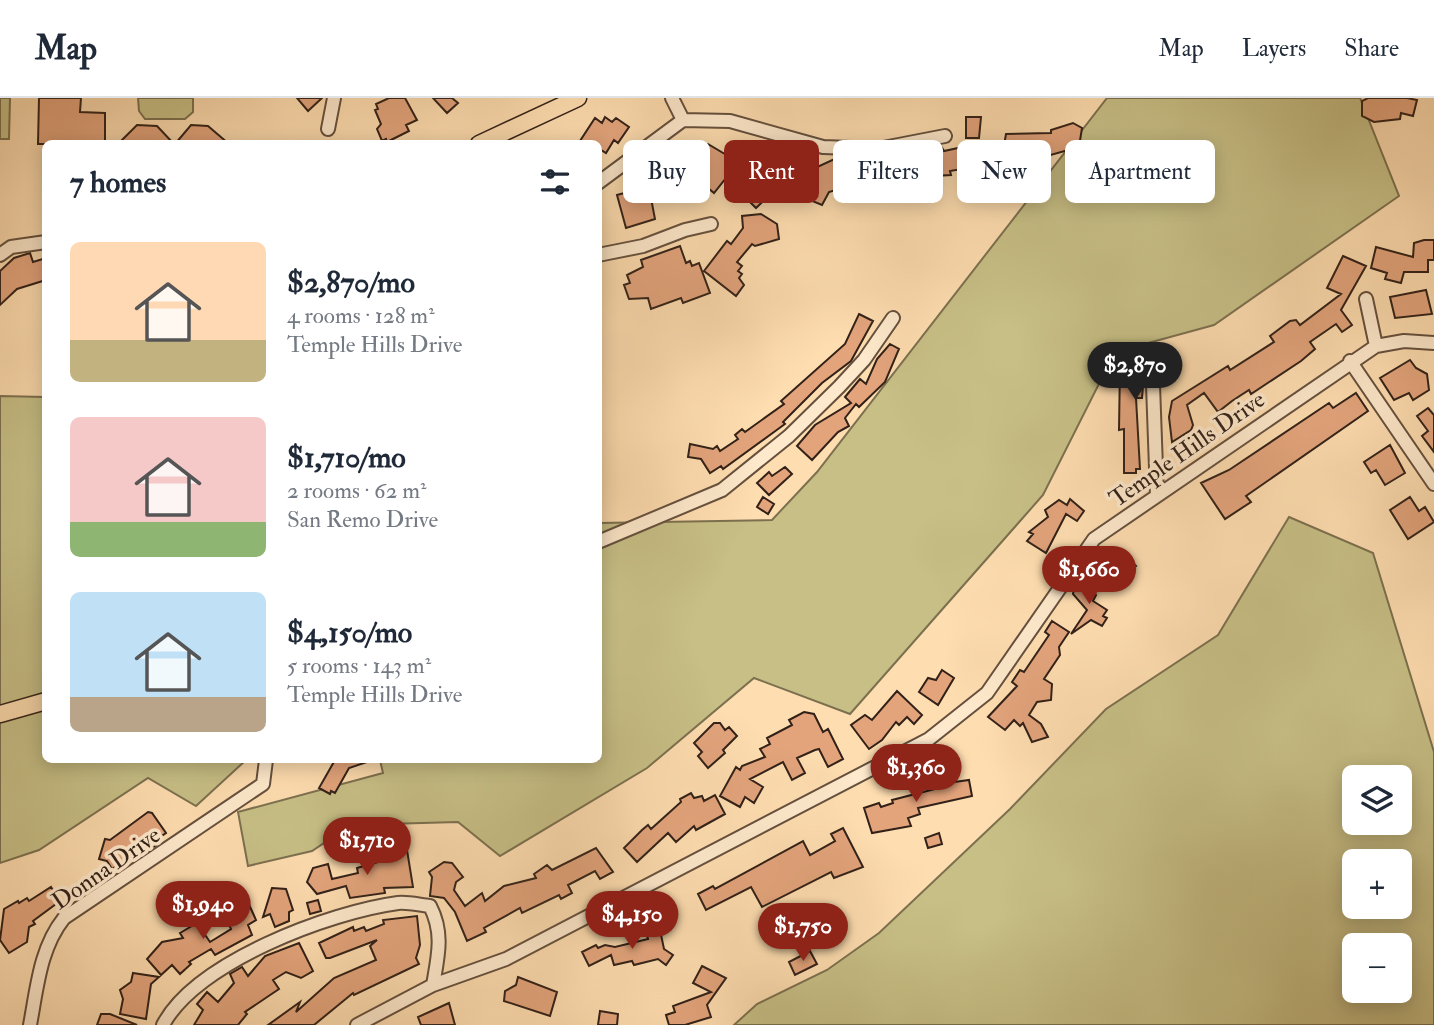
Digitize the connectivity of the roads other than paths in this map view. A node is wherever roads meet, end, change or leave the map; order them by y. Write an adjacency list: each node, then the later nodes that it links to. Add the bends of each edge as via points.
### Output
1 (334, 98): 5 (street)
2 (578, 98): 7 (main road)
3 (672, 98): 4 (street)
4 (683, 120): 6 (street, via 730,121 823,148 878,149); 8 (street)
5 (328, 129)
6 (945, 136)
7 (488, 140)
8 (602, 180)
9 (712, 224): 11 (street)
10 (42, 243): 12 (street, via 11,247)
11 (602, 254)
12 (0, 255)
13 (1366, 299): 16 (street)
14 (892, 318): 21 (street, via 839,387 789,436 722,490)
15 (1434, 343): 16 (street, Temple Hills Drive, via 1404,341)
16 (1376, 346): 17 (street, Temple Hills Drive)
17 (1350, 361): 19 (street); 20 (street, Temple Hills Drive)
18 (1153, 385): 20 (street)
19 (1434, 484)
20 (1157, 496): 25 (street, Temple Hills Drive, via 1094,539 987,693 929,739 506,960)
21 (602, 540)
22 (42, 702): 23 (main road)
23 (0, 714)
24 (266, 763): 26 (street, Donna Drive, via 263,784 64,918 51,934 43,957)
25 (433, 985): 27 (street, via 438,922 430,906 400,902 284,937 240,958 188,993); 28 (street, Temple Hills Drive)
26 (30, 1025)
27 (163, 1025)
28 (357, 1025)

